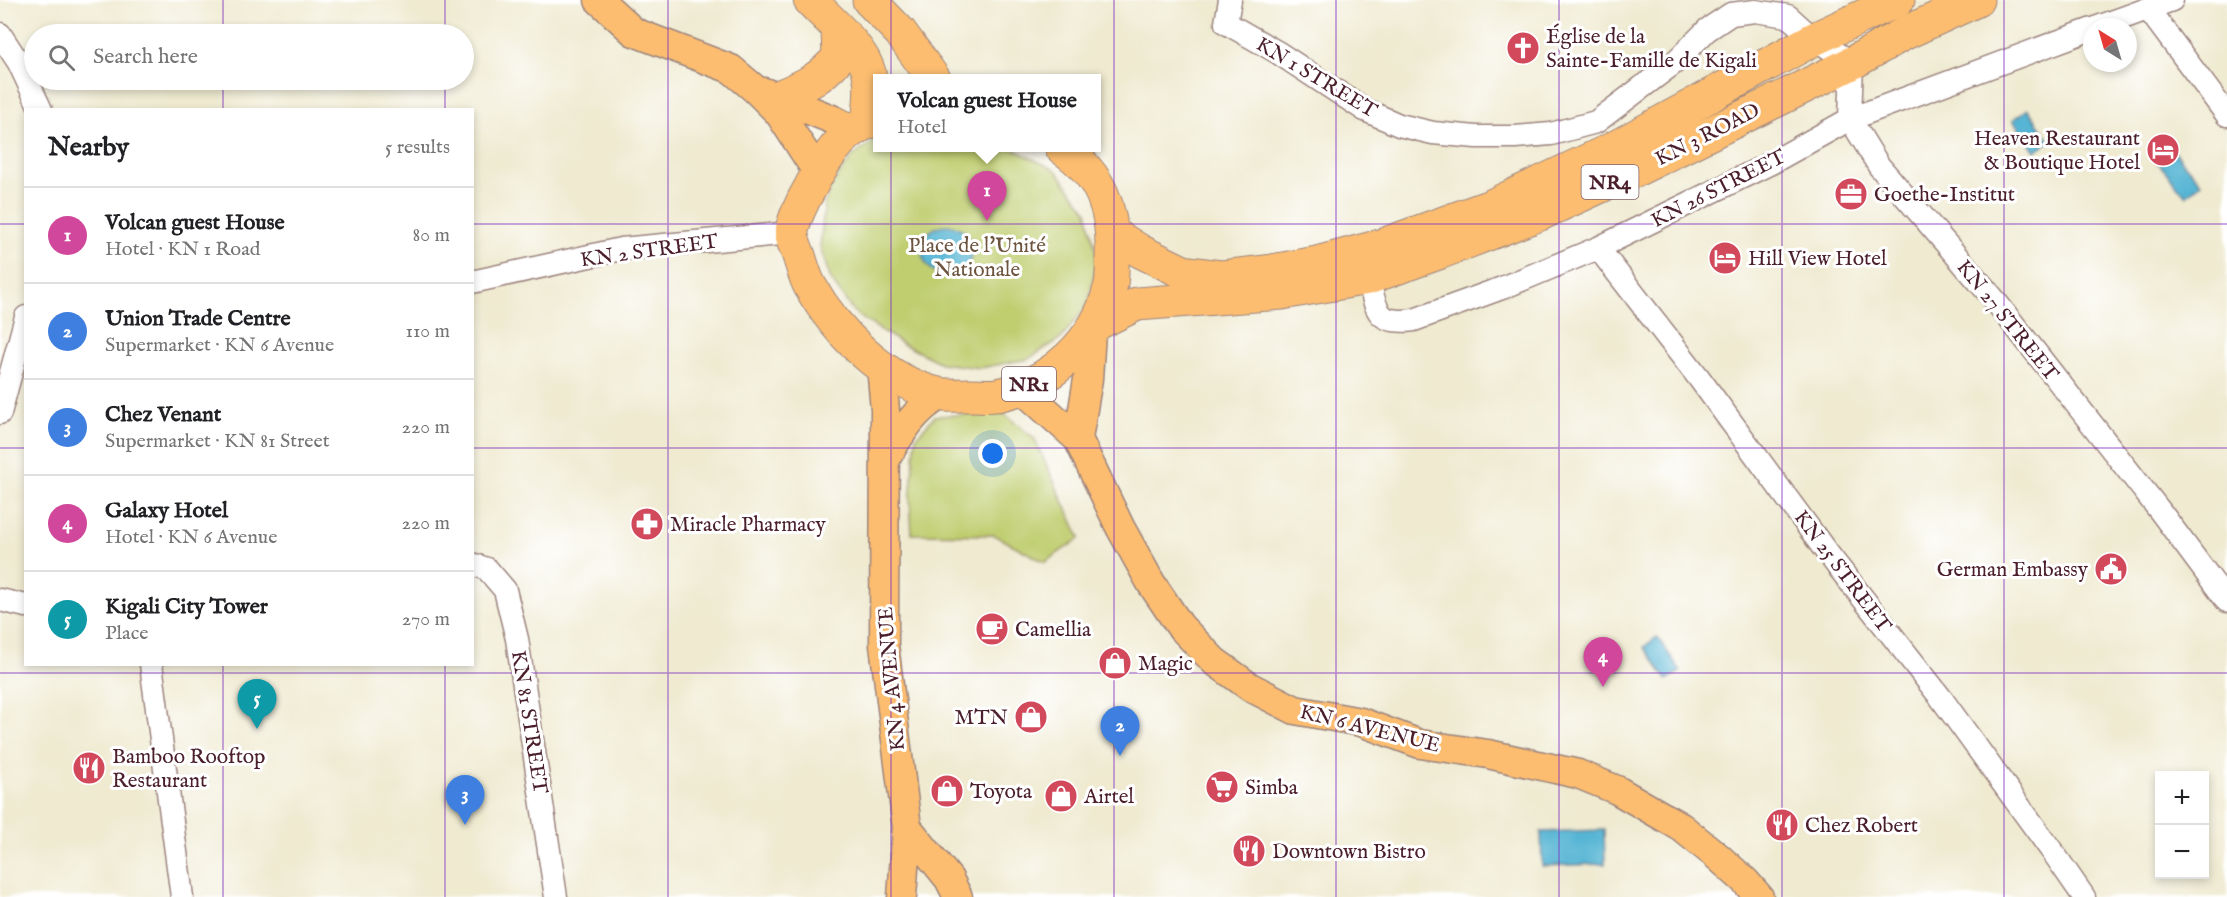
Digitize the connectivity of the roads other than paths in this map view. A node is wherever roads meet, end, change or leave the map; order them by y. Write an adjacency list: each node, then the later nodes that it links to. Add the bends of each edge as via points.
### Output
1 (599, 0): 18 (main road, via 634,32 731,69)
2 (810, 0): 10 (highway)
3 (869, 0): 16 (highway, via 900,32)
4 (1230, 0): 13 (street, KN 1 STREET, via 1226,23 1365,110 1399,125 1476,137 1551,134 1596,122 1731,14 1755,11 1788,16)
5 (1898, 0): 13 (highway, KN 3 ROAD / NR4)
6 (1977, 0): 14 (highway, KN 3 ROAD / NR4)
7 (2172, 0): 8 (street)
8 (2148, 9): 9 (street); 20 (street)
9 (2123, 18)
10 (838, 30): 18 (highway, via 839,57 827,71 812,83); 22 (highway, via 862,56 870,76)
11 (2083, 32): 21 (street, KN 26 STREET)
12 (0, 34): 15 (street)
13 (1814, 39): 14 (street); 26 (highway, KN 3 ROAD / NR4, via 1612,149 1491,206 1377,247 1317,263 1222,277 1184,272)
14 (1852, 63): 21 (street); 28 (highway, KN 3 ROAD / NR4, via 1540,214)
15 (24, 74)
16 (931, 74)
17 (32, 90): 19 (street)
18 (767, 93): 22 (main road); 24 (main road)
19 (40, 108)
20 (2227, 115)
21 (1851, 119): 27 (street, KN 26 STREET); 40 (street, KN 27 STREET, via 1879,166 1993,298)
22 (866, 123): 24 (highway)
23 (1069, 152): 26 (highway, NR1, via 1093,176 1109,210)
24 (818, 173): 25 (highway)
25 (791, 233): 29 (street, KN 2 STREET, via 621,249); 32 (highway, NR1, via 815,294 835,323)
26 (1113, 234): 31 (highway, NR1, via 1111,287)
27 (1598, 248): 28 (street, KN 26 STREET, via 1414,320 1388,321 1377,309); 50 (street, KN 25 STREET, via 1941,698)
28 (1368, 278): 31 (highway, KN 3 ROAD / NR4, via 1282,293 1137,304)
29 (474, 282)
30 (24, 324): 35 (street)
31 (1093, 328): 33 (highway, NR1, via 1071,356); 36 (main road)
32 (880, 366): 34 (highway, NR1, via 914,387); 37 (main road, KN 4 AVENUE)
33 (1021, 388): 34 (highway, NR1, via 995,395); 36 (main road, KN 6 AVENUE)
34 (941, 395): 37 (main road, via 910,420)
35 (0, 413)
36 (1078, 439): 44 (main road, KN 6 AVENUE, via 1120,527 1180,626 1214,661 1250,687 1295,710 1361,722 1420,744 1488,753 1578,774 1617,790 1680,826)
37 (885, 459): 43 (main road, KN 4 AVENUE, via 884,645)
38 (474, 565): 46 (street, KN 81 STREET, via 487,569 505,590 517,639)
39 (0, 600): 41 (street)
40 (2227, 601)
41 (24, 606)
42 (151, 666): 45 (street)
43 (907, 827): 47 (main road, KN 4 AVENUE); 48 (main road, via 949,879)
44 (1752, 889): 49 (main road, KN 6 AVENUE)
45 (182, 897)
46 (556, 897)
47 (902, 897)
48 (958, 897)
49 (1781, 897)
50 (2084, 897)

